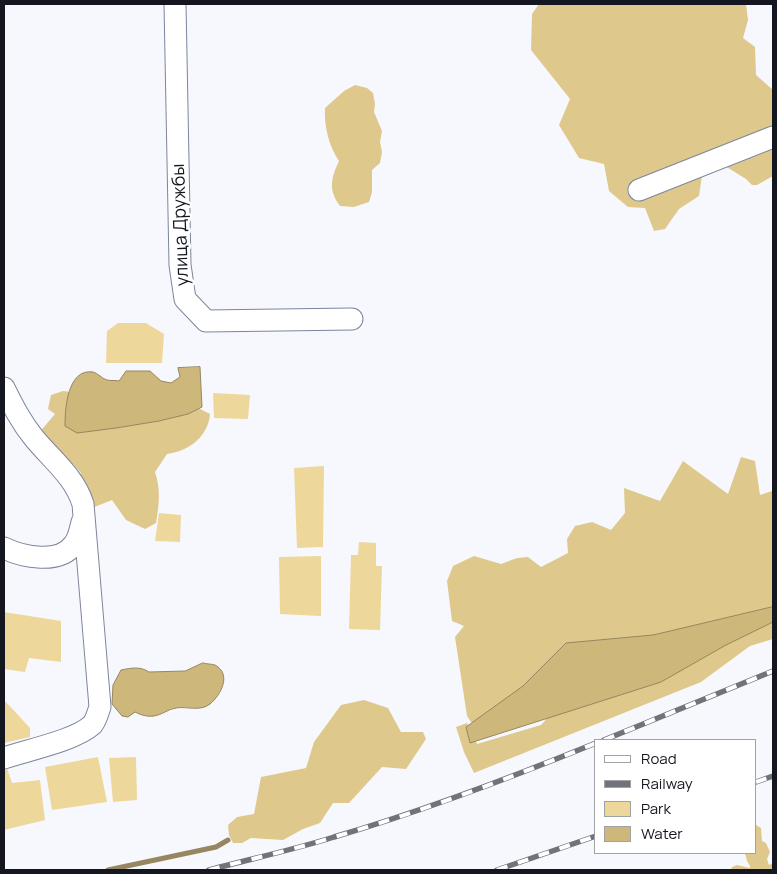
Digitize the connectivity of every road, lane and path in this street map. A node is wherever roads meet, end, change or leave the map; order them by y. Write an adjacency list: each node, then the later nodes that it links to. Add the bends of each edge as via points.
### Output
1 (175, 4): 4 (street, улица Дружбы, via 180,264 185,299 206,321)
2 (773, 137): 3 (street)
3 (639, 190)
4 (352, 319)
5 (4, 388): 6 (street, via 26,428 71,478 83,504)
6 (84, 518): 7 (street, via 76,542 65,552 38,558); 8 (street, via 100,707 94,724 84,730)
7 (4, 548)
8 (4, 758)

